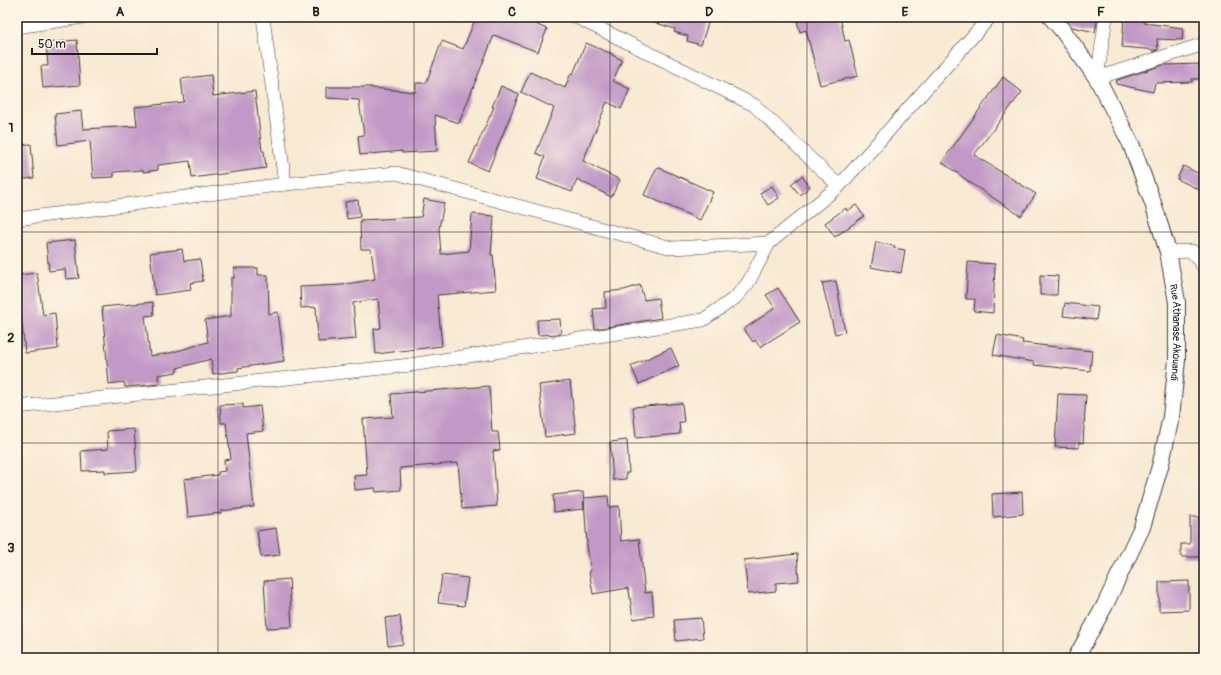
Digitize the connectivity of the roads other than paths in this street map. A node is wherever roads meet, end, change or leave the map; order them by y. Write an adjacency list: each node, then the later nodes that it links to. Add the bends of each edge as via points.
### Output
1 (83, 17): 7 (street)
2 (263, 17): 10 (street)
3 (576, 17): 11 (street, via 754,105)
4 (990, 17): 11 (street)
5 (1051, 17): 9 (street, Rue Athanase Akouandi)
6 (1106, 17): 9 (street)
7 (17, 27)
8 (1204, 44): 9 (street)
9 (1097, 78): 14 (street, Rue Athanase Akouandi, via 1132,144)
10 (285, 184): 12 (street); 13 (street, via 396,173 672,248)
11 (839, 186): 13 (street)
12 (17, 219)
13 (769, 243): 16 (street, via 748,283 735,298 703,320 410,364)
14 (1168, 252): 15 (street, via 1192,251); 17 (street, Rue Athanase Akouandi, via 1177,302 1177,360 1171,417 1161,463 1142,527 1105,605)
15 (1204, 267)
16 (17, 407)
17 (1076, 658)

